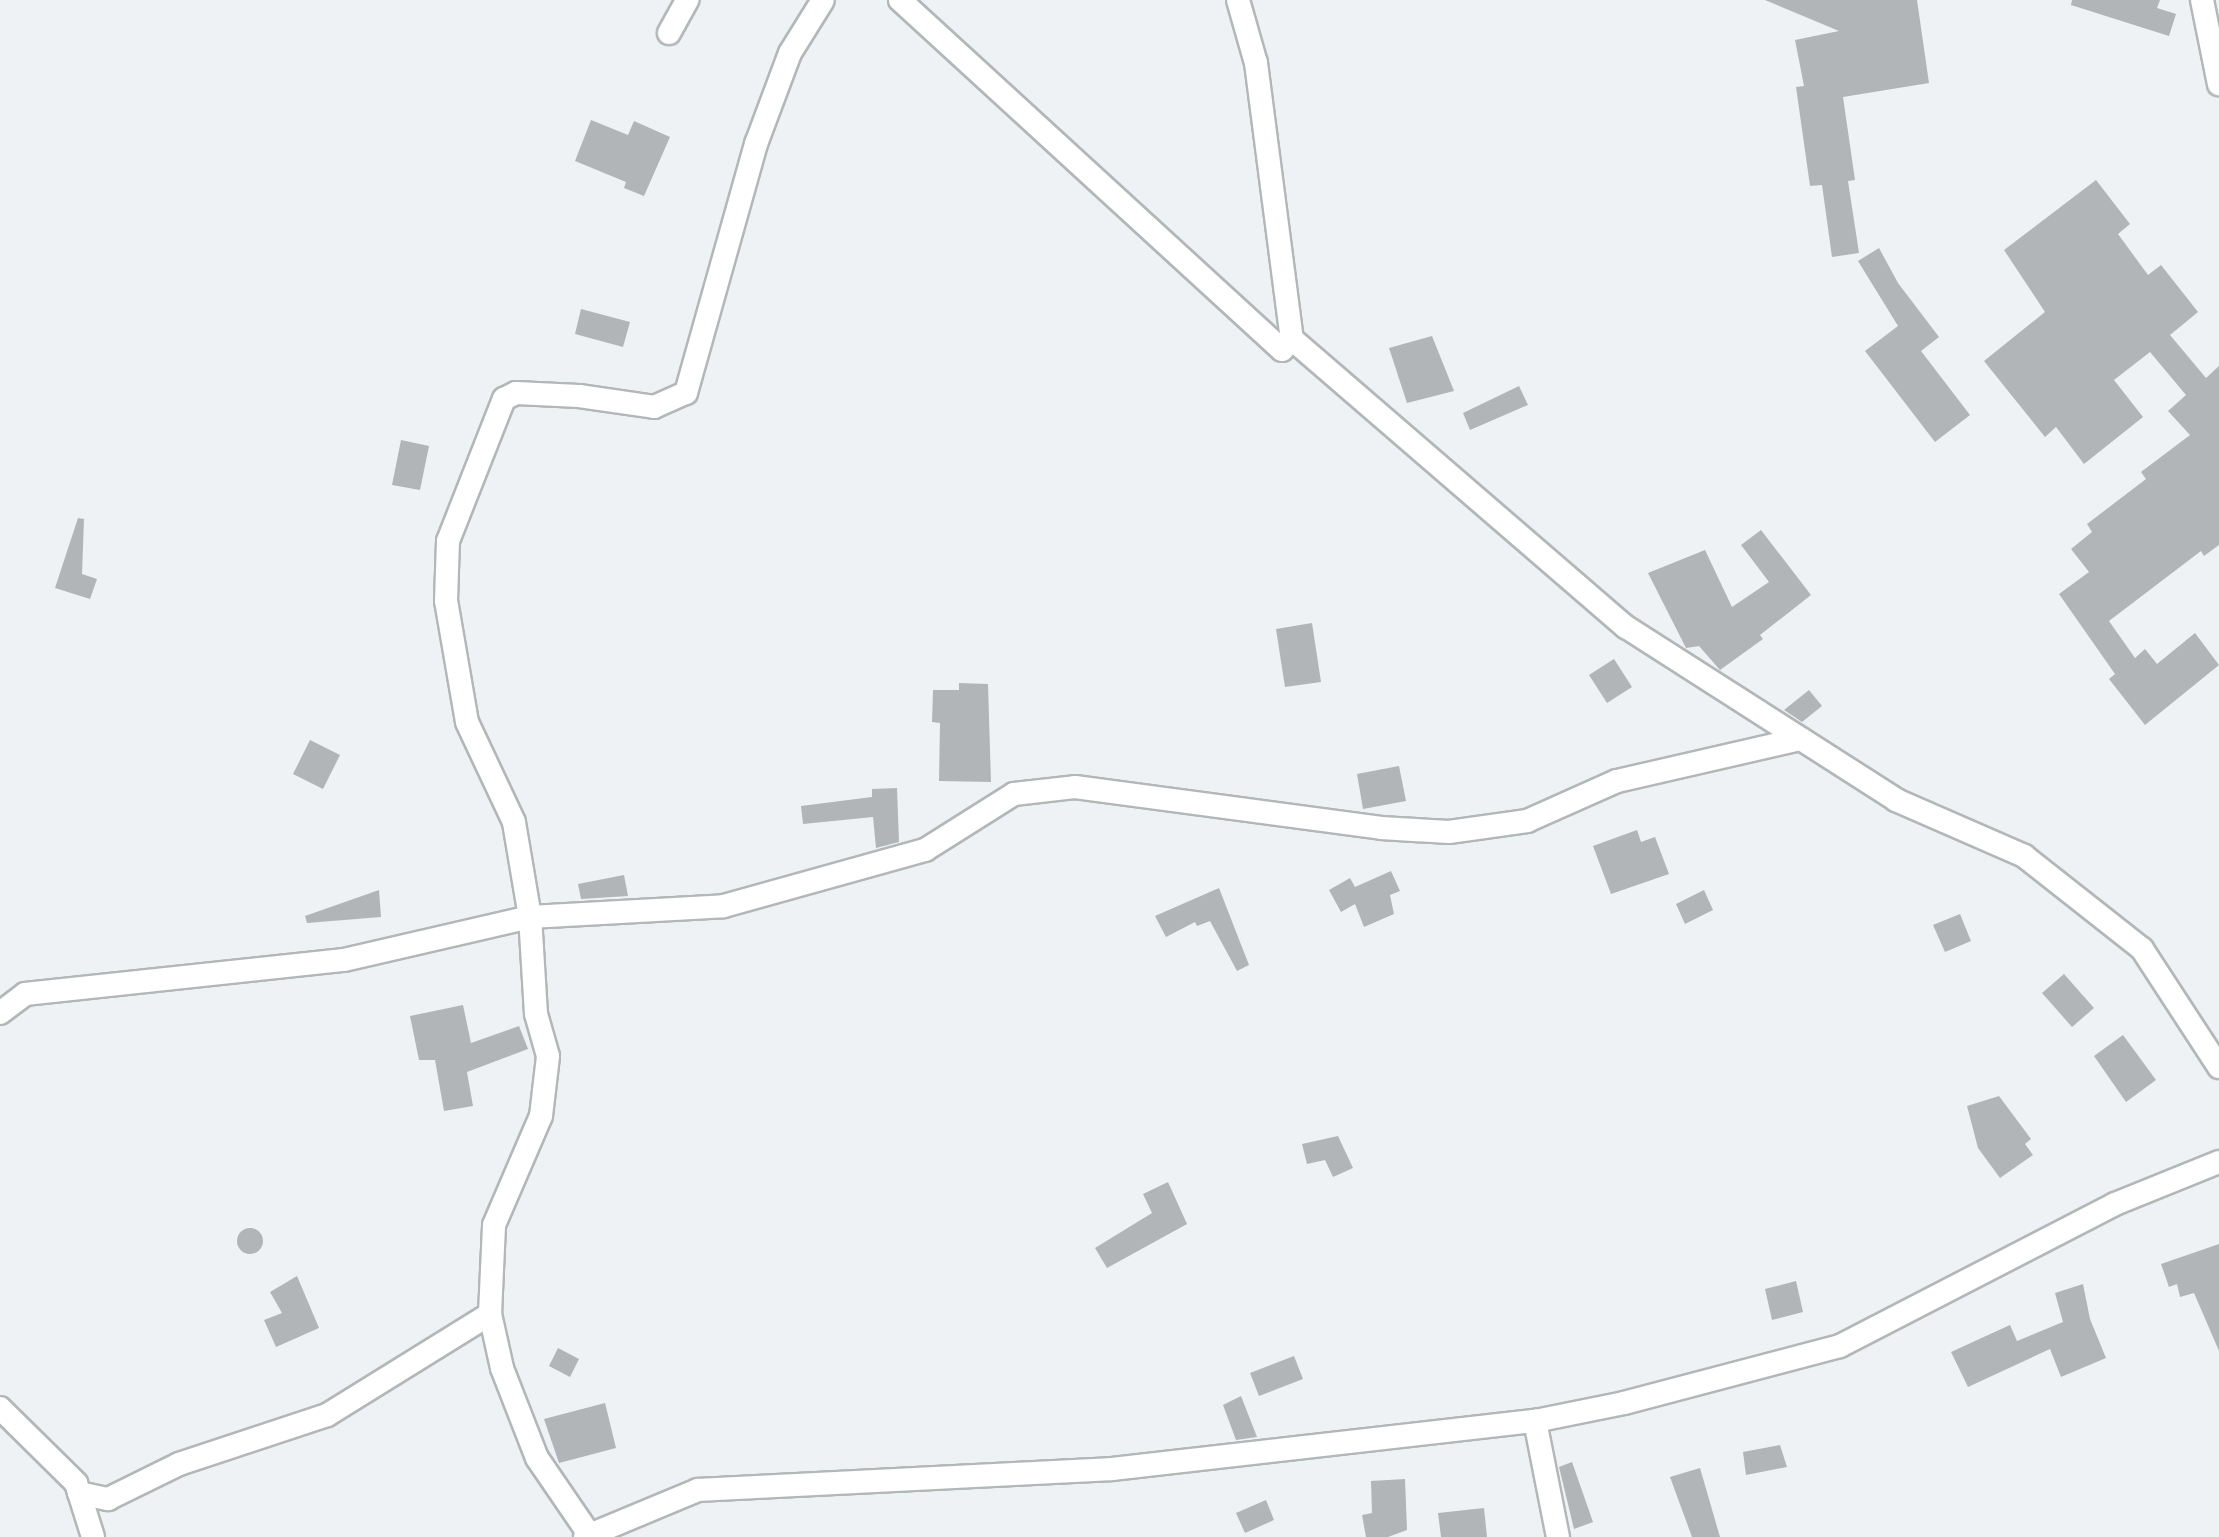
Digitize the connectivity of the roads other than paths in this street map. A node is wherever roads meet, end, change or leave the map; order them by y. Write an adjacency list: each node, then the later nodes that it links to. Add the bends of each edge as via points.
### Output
1 (688, 0): 6 (street)
2 (823, 0): 10 (street, via 790,53 756,144 686,393 654,407 580,396 516,393 504,399 448,541 446,600 467,722 514,822)
3 (900, 0): 8 (street, via 1282,350)
4 (1238, 0): 8 (street, via 1256,64)
5 (2202, 0): 7 (street)
6 (668, 33)
7 (2219, 84)
8 (1292, 339): 9 (street, via 1626,627)
9 (1800, 739): 10 (street, via 1617,781 1527,822 1449,832 1075,787 1014,794 925,850 724,906); 12 (street, via 1896,800 2024,856 2142,949)
10 (530, 917): 11 (street, via 344,960 25,994); 14 (street, via 547,1067 530,1148 494,1225)
11 (0, 1013)
12 (2219, 1068)
13 (2219, 1162): 16 (street, via 2115,1204 1840,1346)
14 (490, 1314): 17 (street, via 327,1415 180,1464 108,1499); 18 (street, via 502,1368 537,1458)
15 (0, 1408): 17 (street)
16 (1535, 1421): 18 (street, via 1112,1469 698,1490); 20 (street)
17 (79, 1493): 19 (street)
18 (587, 1536)
19 (94, 1537)
20 (1558, 1537)

